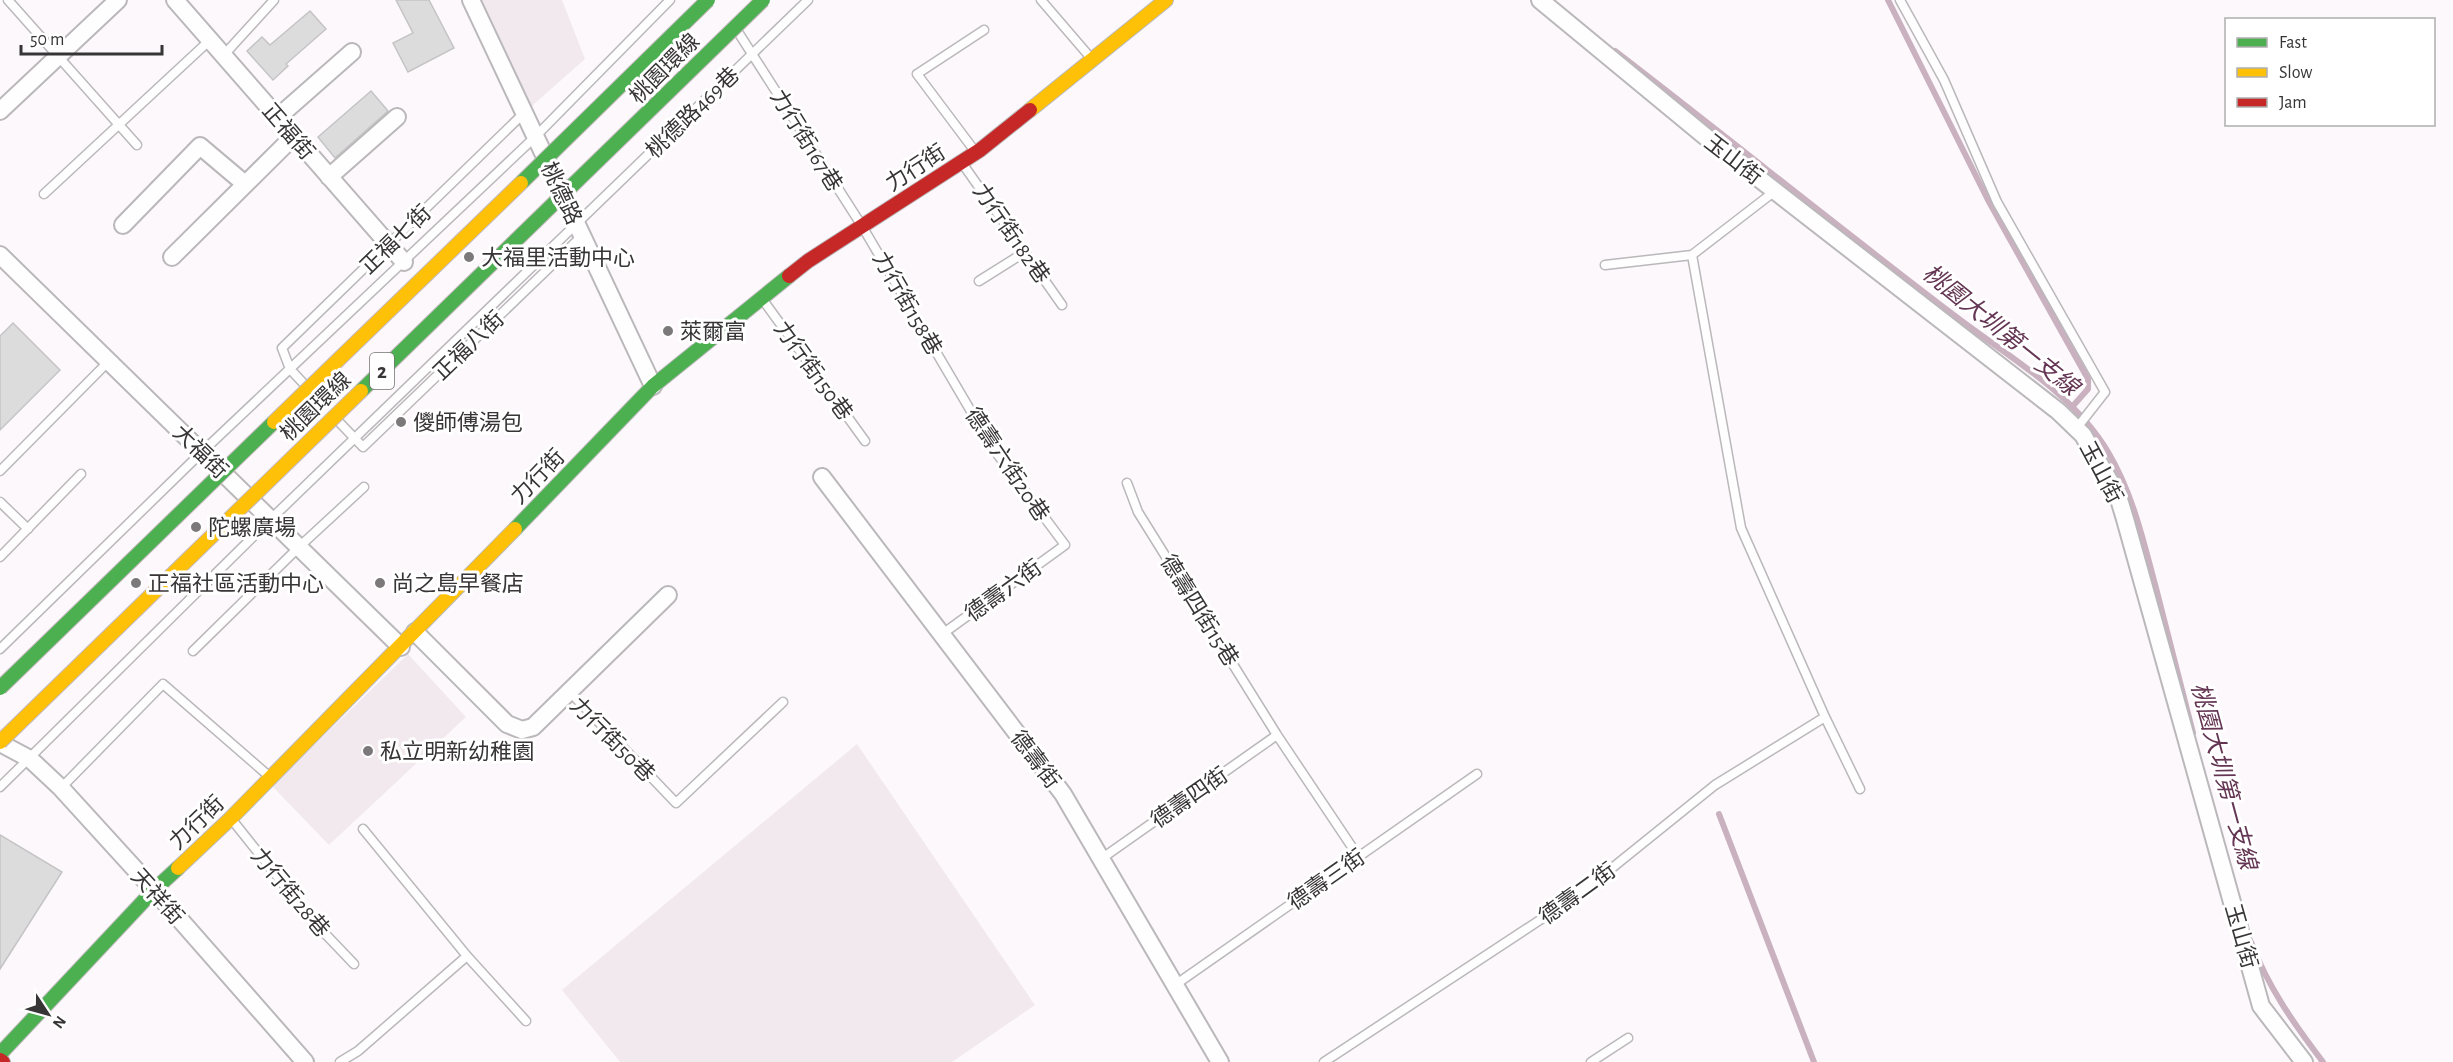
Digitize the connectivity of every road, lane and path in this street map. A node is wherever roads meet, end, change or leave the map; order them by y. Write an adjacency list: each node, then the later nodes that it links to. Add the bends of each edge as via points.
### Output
1 (8, 0): 19 (lane)
2 (118, 0): 19 (street)
3 (175, 0): 16 (street, 正福街)
4 (274, 0): 20 (lane)
5 (471, 0): 23 (street, 桃德路)
6 (670, 0): 28 (lane)
7 (708, 0): 76 (main road, 桃園環線 / 2, bridge)
8 (763, 0): 81 (main road, 桃園環線 / 2, bridge)
9 (808, 0): 18 (lane, 桃德路469巷)
10 (1041, 0): 21 (lane)
11 (1166, 0): 21 (main road, 力行街)
12 (1540, 0): 34 (street, 玉山街)
13 (1900, 0): 55 (lane, via 1944,80 1997,202 2105,392)
14 (729, 18): 18 (lane, 力行街167巷)
15 (984, 30): 30 (lane, via 917,74)
16 (210, 40): 20 (street, 正福街); 26 (lane)
17 (352, 52): 25 (street)
18 (753, 53): 37 (lane, 力行街167巷); 38 (lane, 桃德路469巷)
19 (57, 56): 22 (street); 26 (lane)
20 (222, 56): 25 (street, 正福街)
21 (1093, 59): 30 (main road, 力行街)
22 (0, 111)
23 (524, 113): 28 (street, 桃德路); 39 (lane, 正福七街)
24 (397, 117): 32 (street)
25 (277, 118): 27 (street, 正福街)
26 (119, 125): 29 (lane); 35 (lane)
27 (293, 136): 32 (street, 正福街); 33 (street)
28 (535, 137): 38 (street, 桃德路); 44 (lane)
29 (137, 145)
30 (976, 153): 31 (main road, 力行街)
31 (962, 162): 37 (main road, 力行街); 40 (lane, 力行街182巷)
32 (329, 177): 39 (street, 正福街)
33 (245, 184): 36 (street, via 200,146); 42 (street)
34 (1775, 191): 41 (lane); 55 (street, 玉山街)
35 (44, 194)
36 (123, 225)
37 (862, 226): 47 (main road, 力行街, via 808,261); 51 (lane, 力行街158巷)
38 (579, 230): 52 (street, 桃德路); 56 (lane); 56 (lane, 正福八街, via 363,447)
39 (389, 245): 44 (street, 正福街); 50 (lane, 正福七街, via 282,348)
40 (1025, 252): 46 (lane); 48 (lane, 力行街182巷)
41 (1692, 255): 45 (lane); 79 (lane, via 1741,528)
42 (172, 256)
43 (2, 260): 49 (street, 大福街)
44 (404, 262): 50 (lane)
45 (1605, 264)
46 (979, 281)
47 (763, 299): 52 (main road, 力行街); 57 (lane, 力行街150巷)
48 (1062, 305)
49 (109, 361): 58 (street, 大福街); 59 (lane)
50 (290, 369): 53 (lane); 58 (lane)
51 (953, 381): 67 (lane, 德壽六街20巷, via 992,447)
52 (653, 386): 71 (main road, 力行街)
53 (314, 395)
54 (330, 413): 56 (lane)
55 (2076, 429): 104 (street, 玉山街, via 2118,496 2261,1006)
56 (354, 439): 65 (lane)
57 (865, 441)
58 (202, 452): 65 (street, 大福街); 74 (lane)
59 (0, 471)
60 (81, 474): 66 (lane)
61 (822, 477): 72 (street, 德壽街)
62 (1127, 483): 80 (lane, 德壽四街15巷, via 1138,512)
63 (364, 487): 68 (lane)
64 (0, 502): 66 (lane)
65 (271, 519): 68 (street, 大福街); 82 (lane)
66 (28, 529): 69 (lane)
67 (1065, 545): 72 (lane, 德壽六街)
68 (299, 547): 73 (street, 大福街); 75 (lane)
69 (0, 557)
70 (668, 595): 77 (street)
71 (415, 632): 73 (main road, 力行街); 77 (street, 力行街50巷, via 514,728 533,727)
72 (941, 635): 91 (street, 德壽街, via 1063,794)
73 (401, 647): 84 (main road, 力行街)
74 (0, 649)
75 (194, 651)
76 (0, 688)
77 (569, 692): 78 (lane, 力行街50巷, via 676,803)
78 (783, 702)
79 (1825, 717): 87 (lane); 102 (lane, 德壽二街, via 1715,785 1546,916)
80 (1277, 735): 90 (lane, 德壽四街15巷); 91 (lane, 德壽四街)
81 (0, 743): 82 (street, 天祥街)
82 (30, 759): 85 (lane); 86 (street, 天祥街)
83 (1477, 774): 90 (lane, 德壽三街)
84 (271, 778): 86 (lane, via 163,684); 88 (main road, 力行街)
85 (0, 787)
86 (61, 788): 92 (street, 天祥街)
87 (1860, 789)
88 (231, 818): 92 (main road, 力行街); 94 (lane, 力行街28巷, via 310,919)
89 (363, 829): 93 (lane)
90 (1358, 856): 95 (lane, 德壽三街)
91 (1101, 860): 95 (street, 德壽街)
92 (154, 890): 98 (main road, 力行街); 99 (street, 天祥街)
93 (467, 956): 96 (lane); 100 (lane, via 358,1051)
94 (354, 964)
95 (1175, 985): 101 (street, 德壽街)
96 (526, 1021)
97 (1628, 1038): 103 (lane)
98 (0, 1054)
99 (304, 1062)
100 (340, 1062)
101 (1221, 1062)
102 (1324, 1062)
103 (1591, 1062)
104 (2304, 1062)

